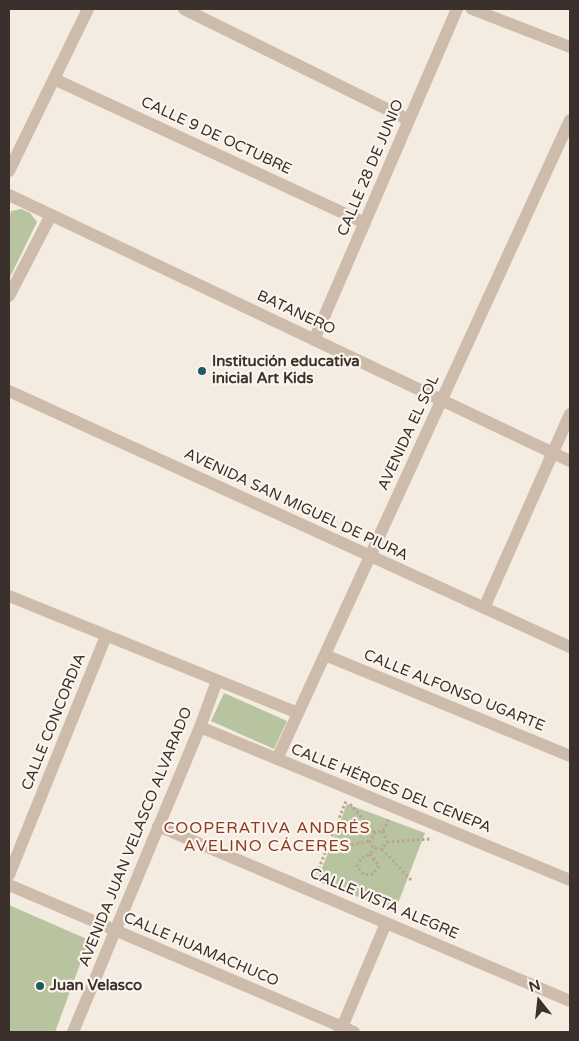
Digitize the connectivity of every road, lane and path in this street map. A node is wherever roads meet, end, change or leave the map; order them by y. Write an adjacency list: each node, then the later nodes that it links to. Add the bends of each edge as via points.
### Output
1 (88, 9): 6 (street)
2 (184, 9): 7 (street)
3 (457, 9): 7 (street, CALLE 28 DE JUNIO)
4 (472, 9): 5 (street)
5 (570, 47)
6 (54, 79): 9 (street); 12 (street, CALLE 9 DE OCTUBRE)
7 (409, 120): 12 (street, CALLE 28 DE JUNIO)
8 (570, 120): 16 (street, AVENIDA EL SOL)
9 (9, 171)
10 (9, 195): 11 (street, BATANERO)
11 (51, 215): 13 (street); 14 (street, BATANERO)
12 (365, 223): 14 (street, CALLE 28 DE JUNIO)
13 (9, 296)
14 (314, 340): 16 (street, BATANERO)
15 (9, 391): 20 (street, AVENIDA SAN MIGUEL DE PIURA)
16 (442, 400): 18 (street, BATANERO); 20 (street, AVENIDA EL SOL)
17 (570, 414): 18 (street)
18 (553, 453): 19 (street, BATANERO); 22 (street)
19 (570, 461)
20 (370, 557): 22 (street, AVENIDA SAN MIGUEL DE PIURA); 25 (street, AVENIDA EL SOL)
21 (9, 596): 23 (street)
22 (484, 608): 24 (street, AVENIDA SAN MIGUEL DE PIURA)
23 (106, 636): 26 (street); 43 (street, CALLE CONCORDIA)
24 (570, 647)
25 (325, 656): 27 (street, AVENIDA EL SOL); 29 (street, CALLE ALFONSO UGARTE)
26 (217, 680): 27 (street); 28 (street, AVENIDA JUAN VELASCO ALVARADO)
27 (298, 714): 30 (street, AVENIDA EL SOL)
28 (200, 727): 30 (street, CALLE HÉROES DEL CENEPA); 33 (street, AVENIDA JUAN VELASCO ALVARADO)
29 (570, 756)
30 (277, 759): 31 (street, CALLE HÉROES DEL CENEPA)
31 (349, 795): 32 (street, CALLE HÉROES DEL CENEPA); 35 (path); 41 (path)
32 (394, 808): 34 (path); 44 (street, CALLE HÉROES DEL CENEPA)
33 (158, 826): 47 (street, CALLE VISTA ALEGRE); 49 (street, AVENIDA JUAN VELASCO ALVARADO)
34 (383, 831): 35 (path); 38 (path)
35 (375, 833): 37 (path)
36 (430, 839): 38 (path)
37 (370, 841): 39 (path); 41 (path)
38 (387, 842): 40 (path)
39 (373, 848): 40 (path); 42 (path)
40 (382, 848): 45 (path)
41 (326, 850): 47 (path)
42 (370, 854): 42 (path, via 357,866 364,875 373,874 379,866)
43 (9, 875)
44 (570, 880)
45 (412, 881)
46 (9, 886): 49 (street, CALLE HUAMACHUCO)
47 (310, 890): 48 (street, CALLE VISTA ALEGRE)
48 (386, 923): 50 (street, CALLE VISTA ALEGRE); 51 (street)
49 (115, 931): 51 (street, CALLE HUAMACHUCO); 52 (street, AVENIDA JUAN VELASCO ALVARADO)
50 (570, 1001)
51 (345, 1031)
52 (73, 1032)

